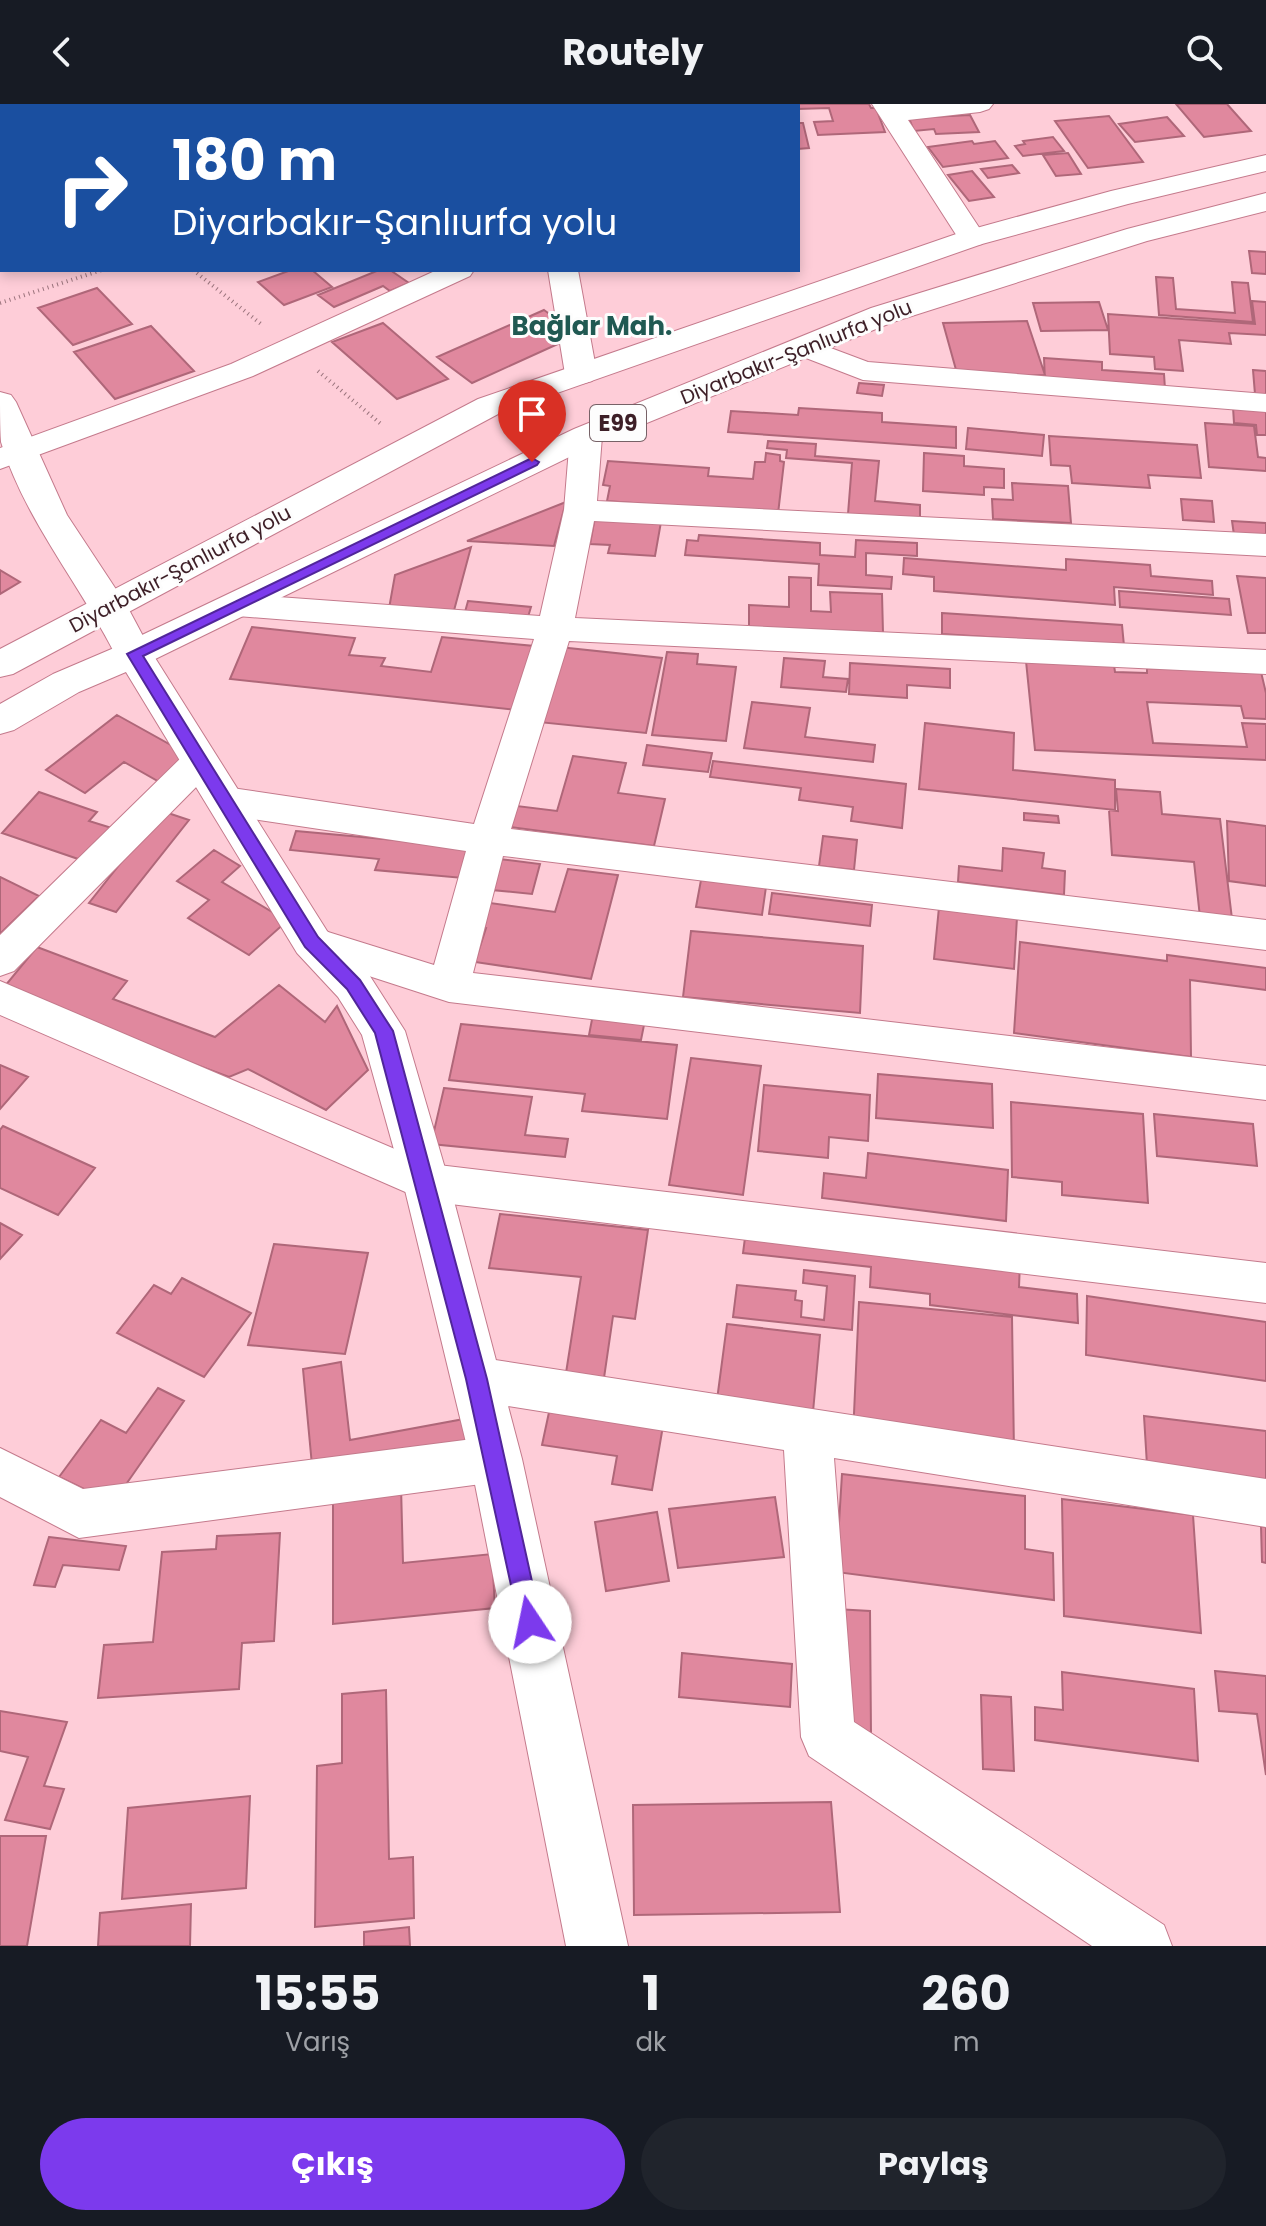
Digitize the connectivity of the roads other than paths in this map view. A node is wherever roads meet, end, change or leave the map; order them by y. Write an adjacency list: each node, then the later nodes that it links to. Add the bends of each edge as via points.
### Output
1 (980, 104): 2 (street)
2 (888, 109): 5 (street)
3 (1266, 163): 5 (main road, Diyarbakır-Şanlıurfa yolu / E99)
4 (1266, 202): 8 (main road, Diyarbakır-Şanlıurfa yolu / E99, via 1122,239 882,315)
5 (972, 238): 9 (main road, Diyarbakır-Şanlıurfa yolu / E99)
6 (456, 272): 13 (street, via 242,370)
7 (563, 272): 9 (main road)
8 (804, 347): 11 (street, via 863,371); 12 (main road, Diyarbakır-Şanlıurfa yolu / E99)
9 (581, 374): 17 (main road, Diyarbakır-Şanlıurfa yolu / E99, via 489,406)
10 (0, 402): 13 (main road)
11 (1266, 403)
12 (586, 436): 14 (street); 16 (main road, Diyarbakır-Şanlıurfa yolu / E99)
13 (11, 455): 17 (main road)
14 (580, 510): 15 (street); 18 (street)
15 (1266, 545)
16 (237, 605): 18 (street); 19 (main road, Diyarbakır-Şanlıurfa yolu / E99)
17 (109, 606): 19 (main road); 21 (main road, Diyarbakır-Şanlıurfa yolu / E99)
18 (555, 629): 20 (street); 25 (street)
19 (134, 654): 22 (main road, Diyarbakır-Şanlıurfa yolu / E99, via 66,683); 23 (main road)
20 (1266, 662)
21 (0, 665)
22 (0, 721)
23 (200, 761): 24 (main road); 28 (street)
24 (225, 801): 25 (street); 27 (main road)
25 (488, 840): 26 (street); 29 (street)
26 (1266, 935)
27 (312, 942): 29 (street); 32 (main road, via 353,985 383,1031)
28 (0, 960)
29 (449, 986): 31 (street)
30 (0, 997): 32 (street)
31 (1266, 1083)
32 (426, 1182): 33 (street); 34 (main road)
33 (1266, 1283)
34 (476, 1379): 35 (street); 36 (main road)
35 (807, 1430): 38 (street); 40 (street, via 828,1737)
36 (496, 1459): 37 (street, via 79,1514); 39 (main road)
37 (0, 1471)
38 (1266, 1503)
39 (597, 1946)
40 (1143, 1946)

